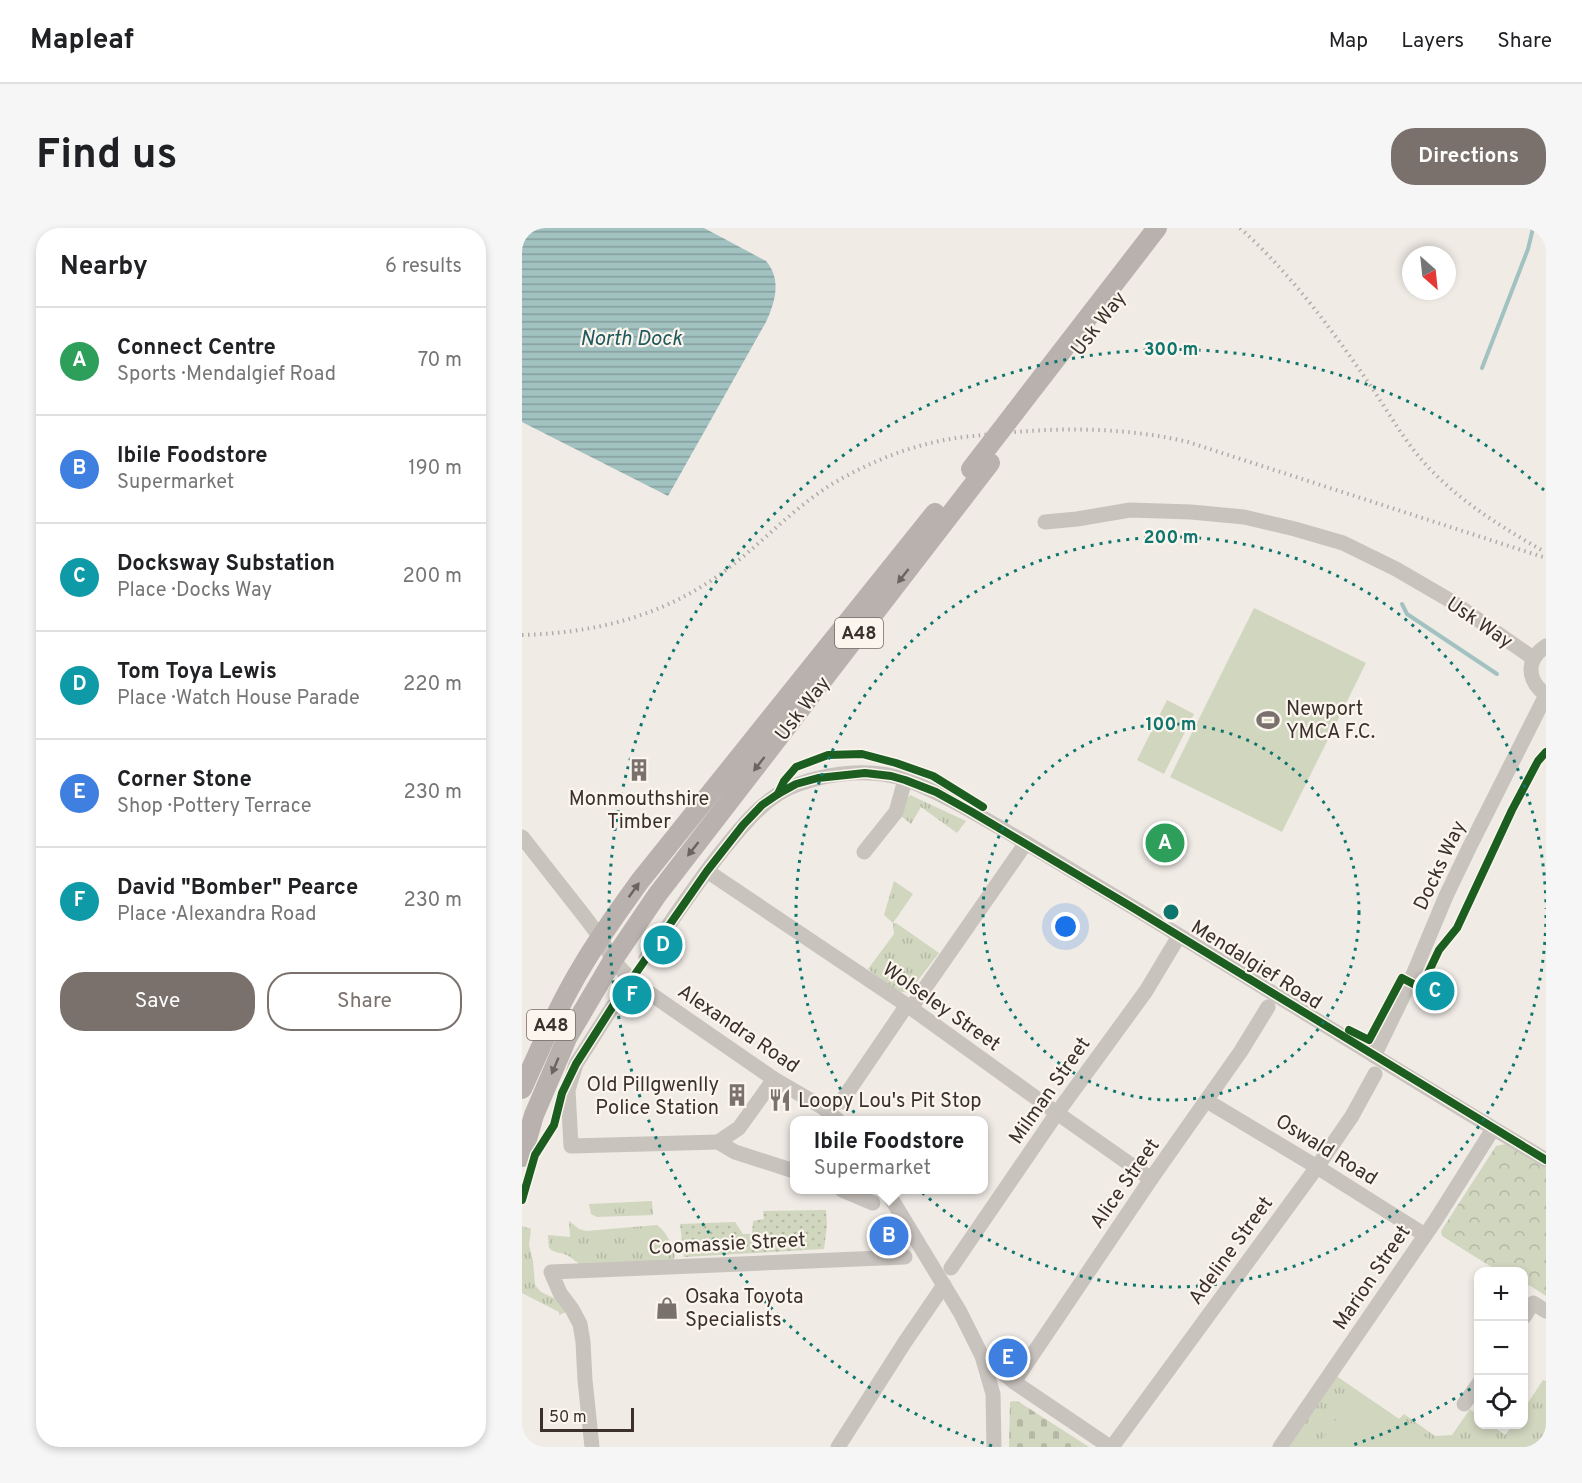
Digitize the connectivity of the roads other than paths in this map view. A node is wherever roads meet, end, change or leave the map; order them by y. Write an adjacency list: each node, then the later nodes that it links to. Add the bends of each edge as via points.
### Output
1 (1157, 228): 3 (main road, Usk Way / A48)
2 (1171, 228): 3 (main road, Usk Way / A48)
3 (1022, 411): 14 (main road, Usk Way / A48, one-way to 3, bridge, via 647,872 970,469); 16 (main road, Usk Way / A48, one-way to 16, via 990,463 657,895)
4 (1045, 522): 6 (street, Usk Way, via 1130,510 1244,517 1295,529 1343,543 1396,569 1451,601)
5 (1546, 646): 6 (street)
6 (1533, 658): 7 (street, Docks Way, via 1530,673)
7 (1546, 695): 20 (street, Docks Way, via 1446,896)
8 (905, 780): 10 (street, Mendalgief Road, via 936,792); 11 (street, via 896,812); 12 (street, Mendalgief Road, via 865,773 796,784 762,805)
9 (522, 837): 14 (street, Alexandra Road)
10 (1026, 843): 13 (street, Mendalgief Road); 18 (street)
11 (864, 852)
12 (707, 871): 15 (street, Mendalgief Road); 18 (street, Wolseley Street)
13 (1179, 936): 20 (street, Mendalgief Road); 26 (street, Milman Street, via 1146,991)
14 (600, 937): 16 (street, Alexandra Road); 23 (main road, Usk Way / A48, via 549,1029)
15 (646, 958)
16 (613, 960): 22 (street, Alexandra Road, via 632,981); 30 (main road, Usk Way / A48, one-way to 30, via 567,1038)
17 (613, 1006): 29 (street, via 576,1064 568,1090 571,1146)
18 (909, 1006): 25 (street); 26 (street, Wolseley Street)
19 (1268, 1007): 24 (street, Alice Street)
20 (1374, 1056): 28 (street, Mendalgief Road)
21 (1376, 1074): 32 (street, Adeline Street)
22 (774, 1079): 27 (street, Alexandra Road); 29 (street, via 739,1128)
23 (522, 1089)
24 (1207, 1101): 32 (street, Oswald Road); 34 (street, Alice Street)
25 (841, 1102)
26 (1057, 1113): 34 (street, Wolseley Street); 40 (street, Milman Street)
27 (833, 1116)
28 (1493, 1129): 31 (street, Mendalgief Road); 38 (street, Marion Street)
29 (718, 1142): 33 (street, via 735,1152)
30 (523, 1148)
31 (1546, 1160)
32 (1317, 1167): 38 (street, Oswald Road); 49 (street, Adeline Street)
33 (790, 1169)
34 (1151, 1179): 43 (street, Alice Street)
35 (852, 1194): 37 (street)
36 (888, 1194): 41 (street)
37 (873, 1203)
38 (1425, 1235): 50 (street, Marion Street)
39 (905, 1257): 46 (street, Coomassie Street, via 551,1272 580,1324)
40 (951, 1268)
41 (944, 1285): 42 (street); 47 (street)
42 (982, 1356): 43 (street); 48 (street, via 993,1394)
43 (1014, 1382): 49 (street)
44 (1474, 1390): 45 (street)
45 (1464, 1404)
46 (592, 1447)
47 (838, 1447)
48 (994, 1447)
49 (1111, 1447)
50 (1280, 1447)

